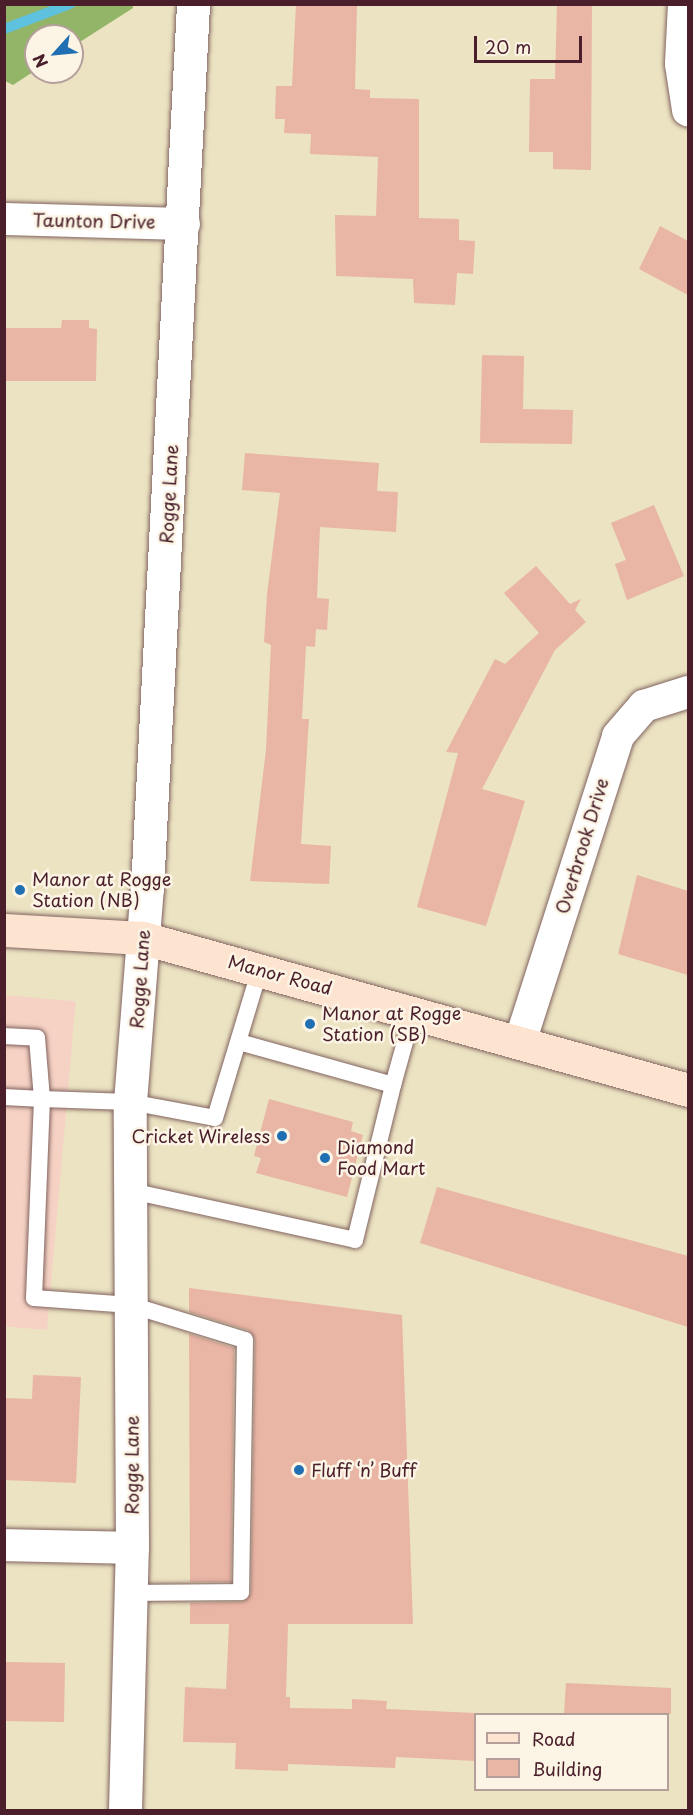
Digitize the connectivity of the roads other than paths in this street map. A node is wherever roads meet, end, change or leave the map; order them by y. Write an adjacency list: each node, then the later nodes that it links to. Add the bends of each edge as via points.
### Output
1 (193, 4): 5 (street, Rogge Lane)
2 (684, 4): 3 (street, via 681,64)
3 (688, 110)
4 (4, 219): 5 (street, Taunton Drive)
5 (184, 224): 8 (street, Rogge Lane)
6 (688, 692): 12 (street, Overbrook Drive, via 644,706 618,736)
7 (4, 930): 8 (main road, Manor Road)
8 (143, 938): 9 (main road, Manor Road); 18 (street, Rogge Lane)
9 (260, 969): 10 (main road, Manor Road); 13 (lane)
10 (414, 1011): 12 (main road, Manor Road); 14 (lane)
11 (4, 1036): 17 (lane, via 37,1038)
12 (520, 1039): 15 (main road, Manor Road)
13 (239, 1042): 14 (lane); 18 (lane, via 215,1119)
14 (393, 1085): 19 (lane, via 356,1240)
15 (688, 1090)
16 (4, 1097): 17 (lane)
17 (42, 1099): 18 (lane); 20 (lane, via 34,1298)
18 (130, 1101): 19 (street, Rogge Lane)
19 (131, 1191): 20 (street, Rogge Lane)
20 (131, 1305): 22 (street, Rogge Lane); 23 (lane, via 245,1341 241,1592)
21 (4, 1545): 22 (street)
22 (132, 1548): 23 (street, Rogge Lane)
23 (131, 1593): 24 (street, Rogge Lane)
24 (125, 1810)

